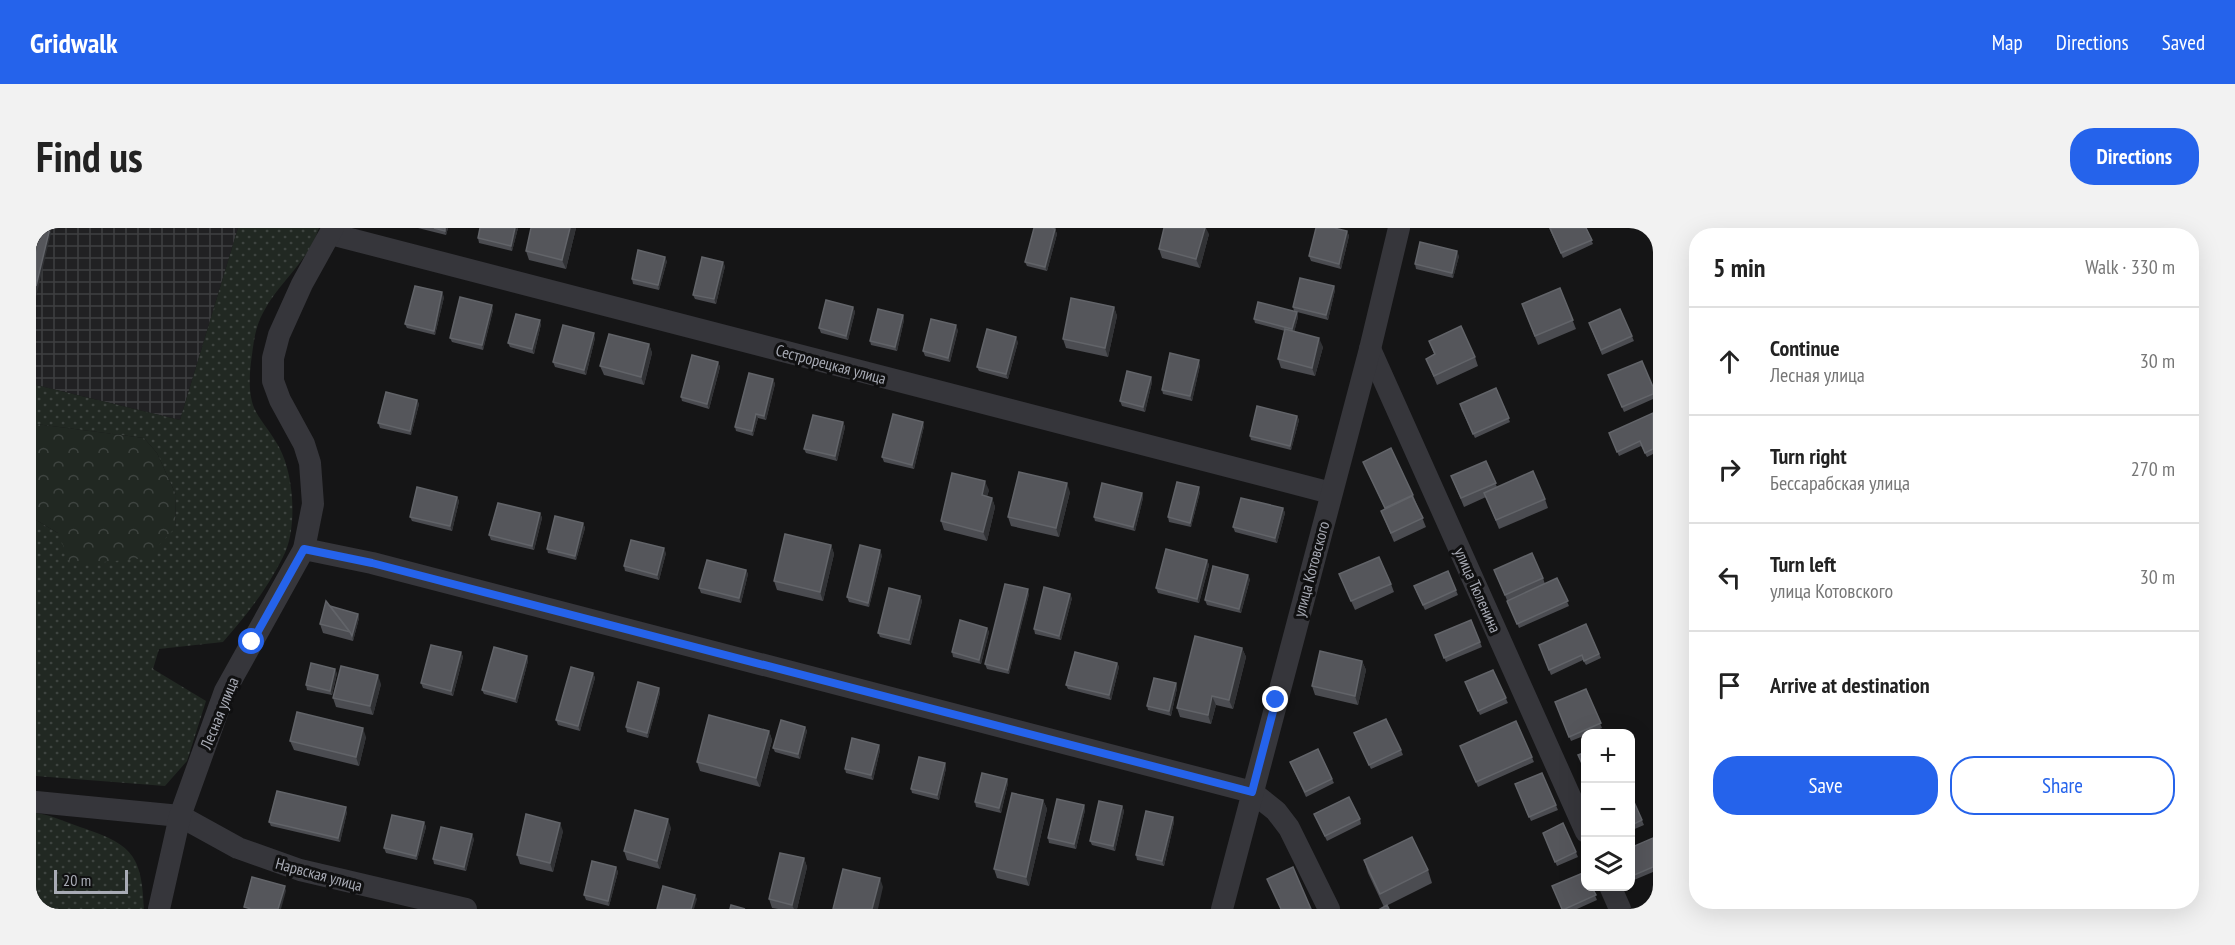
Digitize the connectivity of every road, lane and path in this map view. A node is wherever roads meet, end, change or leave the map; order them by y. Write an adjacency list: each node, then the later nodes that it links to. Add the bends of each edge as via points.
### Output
1 (1399, 228): 3 (street, улица Котовского)
2 (332, 231): 4 (street, Сестрорецкая улица); 5 (street, Лесная улица, via 302,284 273,358 273,381 310,463 313,504)
3 (1370, 348): 4 (street, улица Котовского); 9 (street, улица Тюленина)
4 (1331, 493): 6 (street, улица Котовского)
5 (304, 549): 6 (street, via 372,563); 8 (street, Лесная улица, via 225,691)
6 (1252, 792): 13 (street, улица Котовского); 14 (street, via 1276,811 1289,828)
7 (36, 802): 8 (street)
8 (180, 816): 11 (street, Лесная улица); 12 (street, Нарвская улица, via 238,848 277,863)
9 (1581, 821)
10 (1612, 891): 15 (street)
11 (159, 909)
12 (466, 909)
13 (1222, 909)
14 (1329, 909)
15 (1620, 909)

